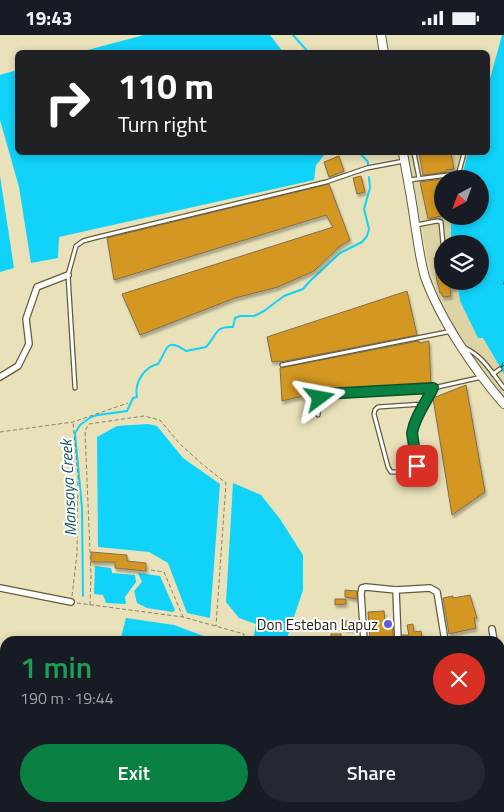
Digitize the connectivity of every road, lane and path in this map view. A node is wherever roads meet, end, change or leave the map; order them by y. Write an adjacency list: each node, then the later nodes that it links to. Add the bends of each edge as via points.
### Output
1 (381, 35): 2 (main road)
2 (384, 50)
3 (403, 155): 6 (main road)
4 (414, 155): 7 (lane)
5 (463, 155): 7 (lane, via 456,174)
6 (404, 161): 8 (main road); 11 (lane, via 84,241 76,246)
7 (419, 178): 8 (lane)
8 (408, 180): 9 (main road)
9 (416, 225): 10 (lane, via 441,222); 12 (main road, via 426,278)
10 (442, 235)
11 (68, 275): 17 (street, via 37,287 26,319 29,344 18,367); 19 (lane)
12 (452, 331): 13 (main road); 14 (lane)
13 (462, 347): 16 (lane, via 477,355); 18 (main road)
14 (282, 365)
15 (500, 369): 16 (lane)
16 (493, 374): 21 (lane)
17 (0, 377)
18 (482, 377): 20 (lane); 24 (main road)
19 (75, 388)
20 (433, 388): 23 (lane); 25 (lane, via 324,394 320,398)
21 (504, 388)
22 (128, 403): 26 (path)
23 (423, 404): 23 (lane, via 412,433 416,470 391,472 375,410 378,407)
24 (504, 404)
25 (318, 415)
26 (73, 423): 27 (path); 31 (path, via 78,476 77,553)
27 (0, 432)
28 (151, 570): 33 (path, via 164,572)
29 (0, 588): 31 (street)
30 (396, 590): 37 (street, via 362,588); 38 (street); 39 (street, via 435,589)
31 (71, 602): 32 (path)
32 (90, 605): 33 (path); 34 (path, via 85,431 90,424 144,416 160,420 179,443 226,483)
33 (183, 617): 34 (path)
34 (216, 626): 36 (path)
35 (492, 629): 40 (street)
36 (243, 636)
37 (364, 636)
38 (398, 636)
39 (444, 636)
40 (493, 636)

